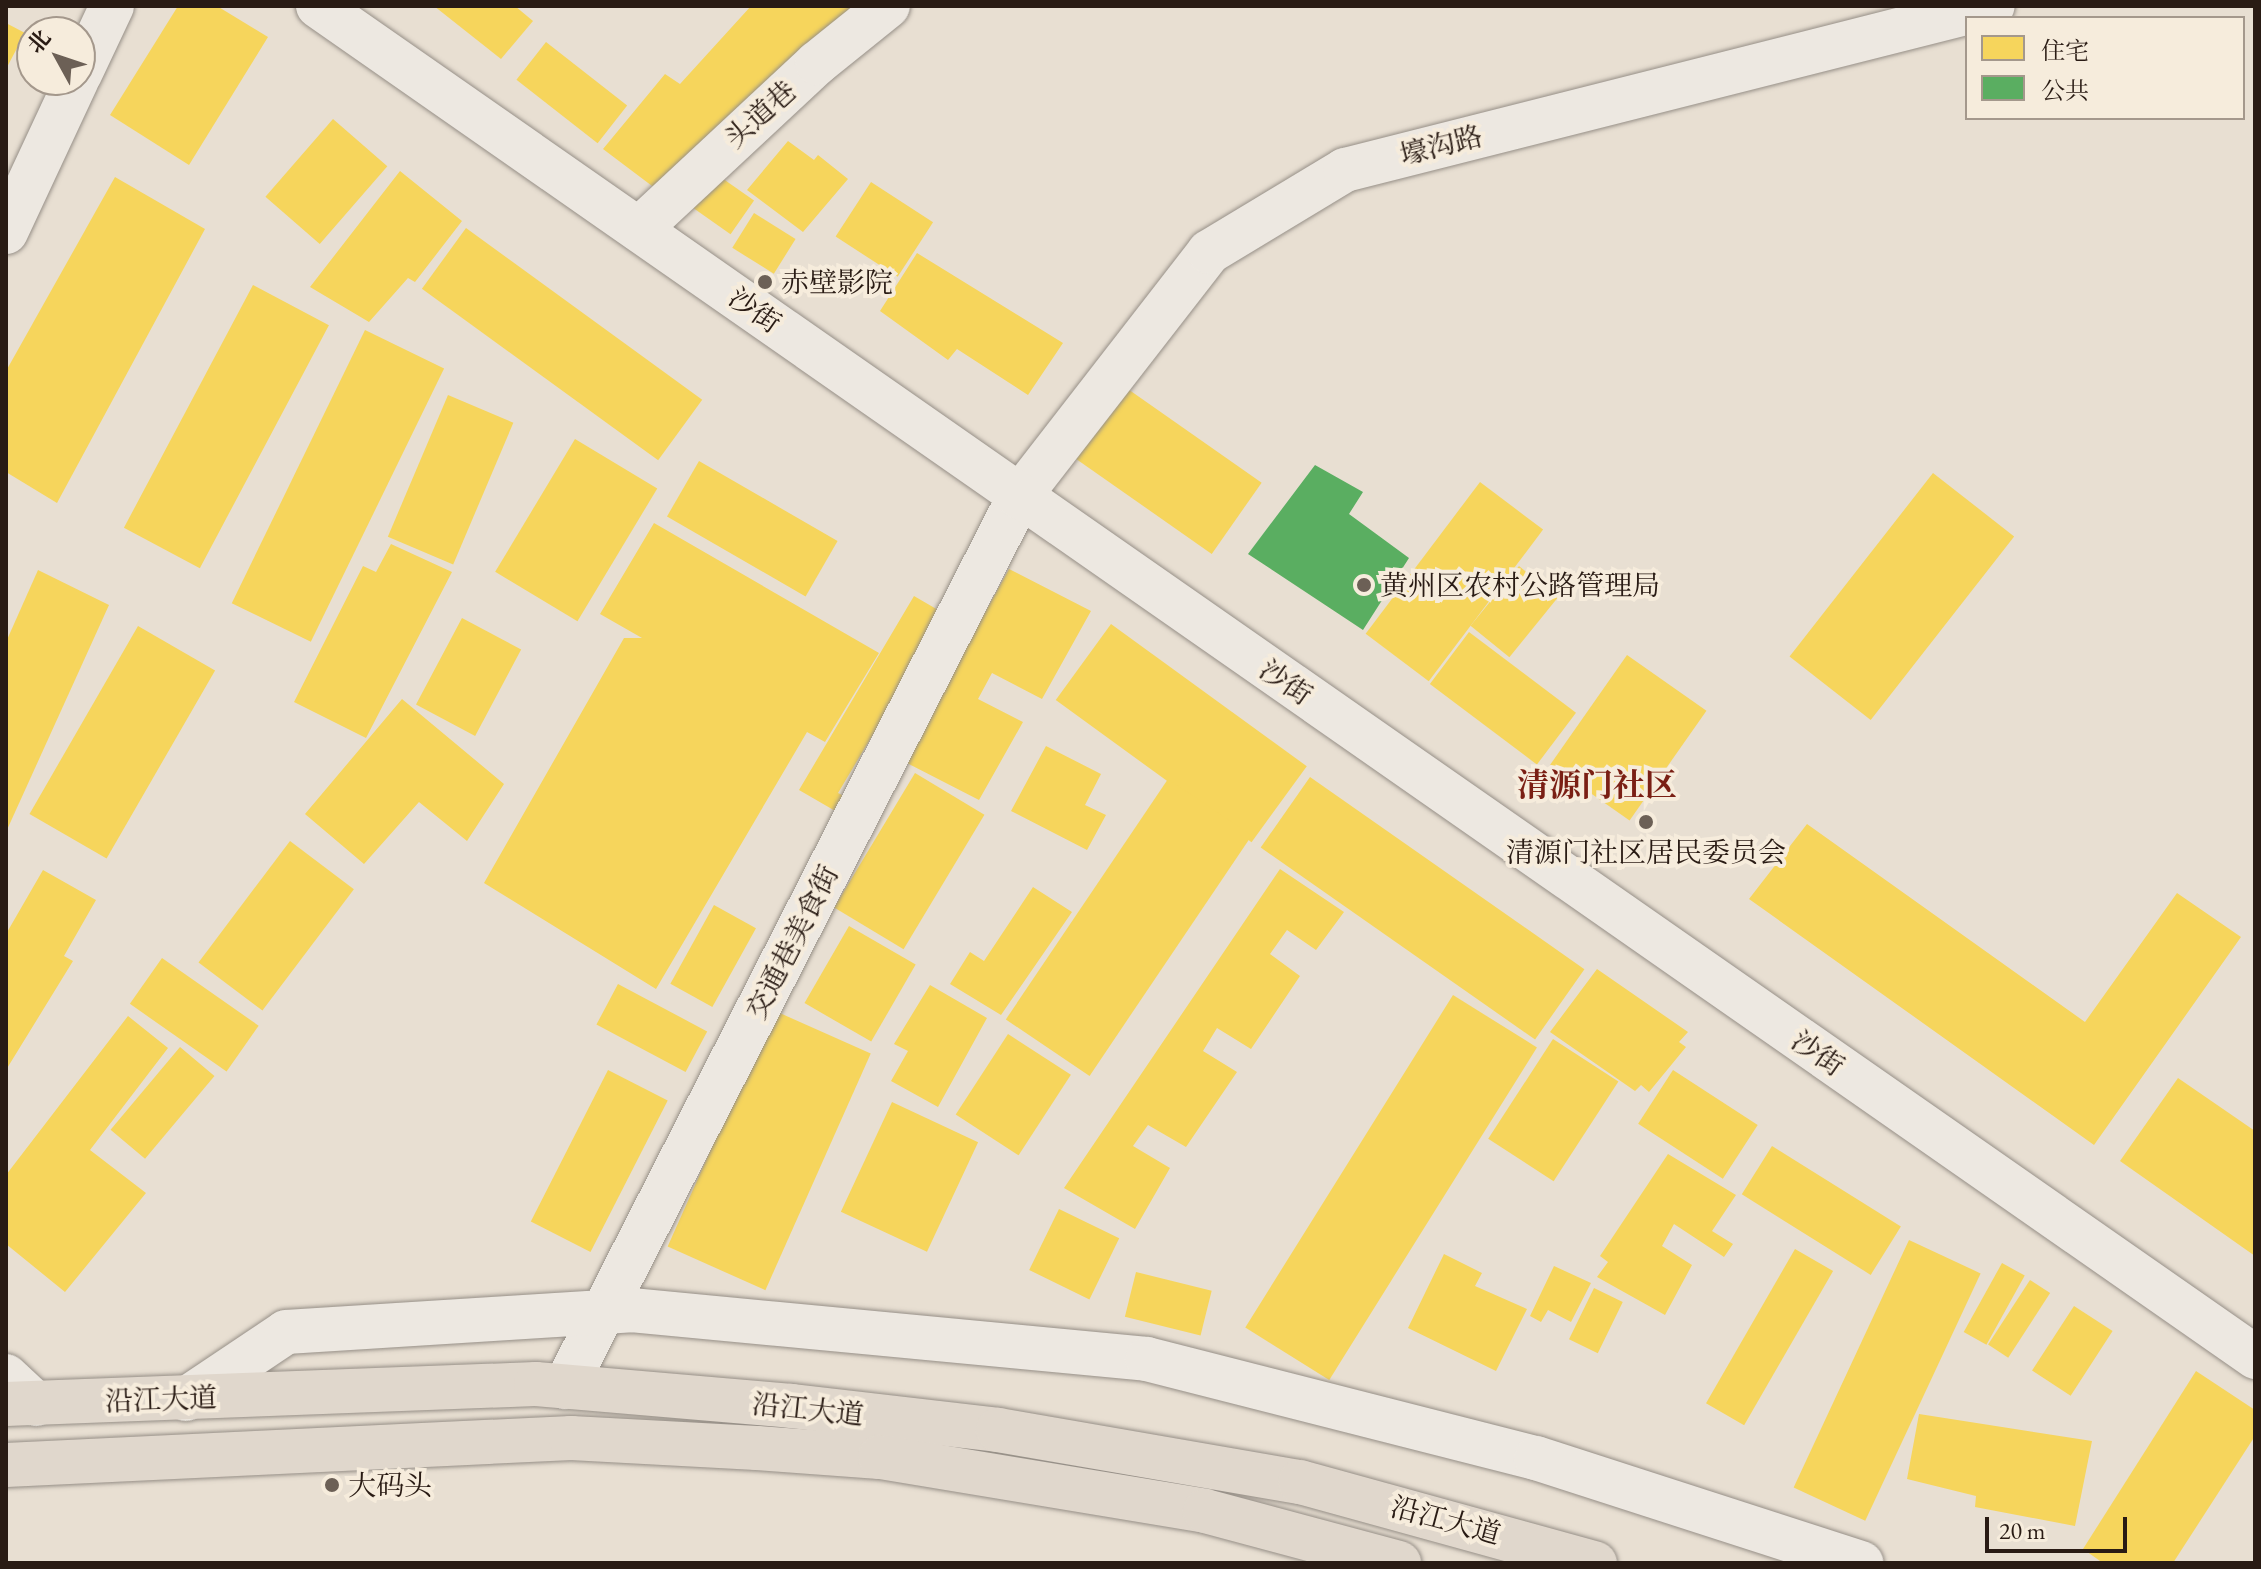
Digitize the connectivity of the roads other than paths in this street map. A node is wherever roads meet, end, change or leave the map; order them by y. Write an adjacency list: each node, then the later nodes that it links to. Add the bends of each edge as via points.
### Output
1 (112, 6): 5 (street)
2 (318, 6): 7 (street, 沙街)
3 (888, 6): 7 (street, 头道巷, via 805,73)
4 (1993, 6): 9 (street, 壕沟路, via 1345,170 1209,252)
5 (96, 40)
6 (70, 96): 8 (street)
7 (639, 229): 9 (street, 沙街)
8 (6, 232)
9 (1019, 497): 10 (street, 交通巷美食街); 11 (street, 沙街)
10 (603, 1312): 12 (street, 交通巷美食街); 14 (street, via 286,1332); 18 (street, via 631,1310 1147,1359 1536,1458)
11 (2255, 1357)
12 (565, 1387): 14 (main road, 沿江大道); 17 (main road, 沿江大道, via 791,1406 1104,1448 1300,1482)
13 (16, 1395): 14 (main road, 沿江大道)
14 (186, 1399)
15 (6, 1465): 16 (main road, 沿江大道, via 571,1438 772,1449 880,1457 1205,1511)
16 (1399, 1563)
17 (1595, 1563)
18 (1861, 1563)

